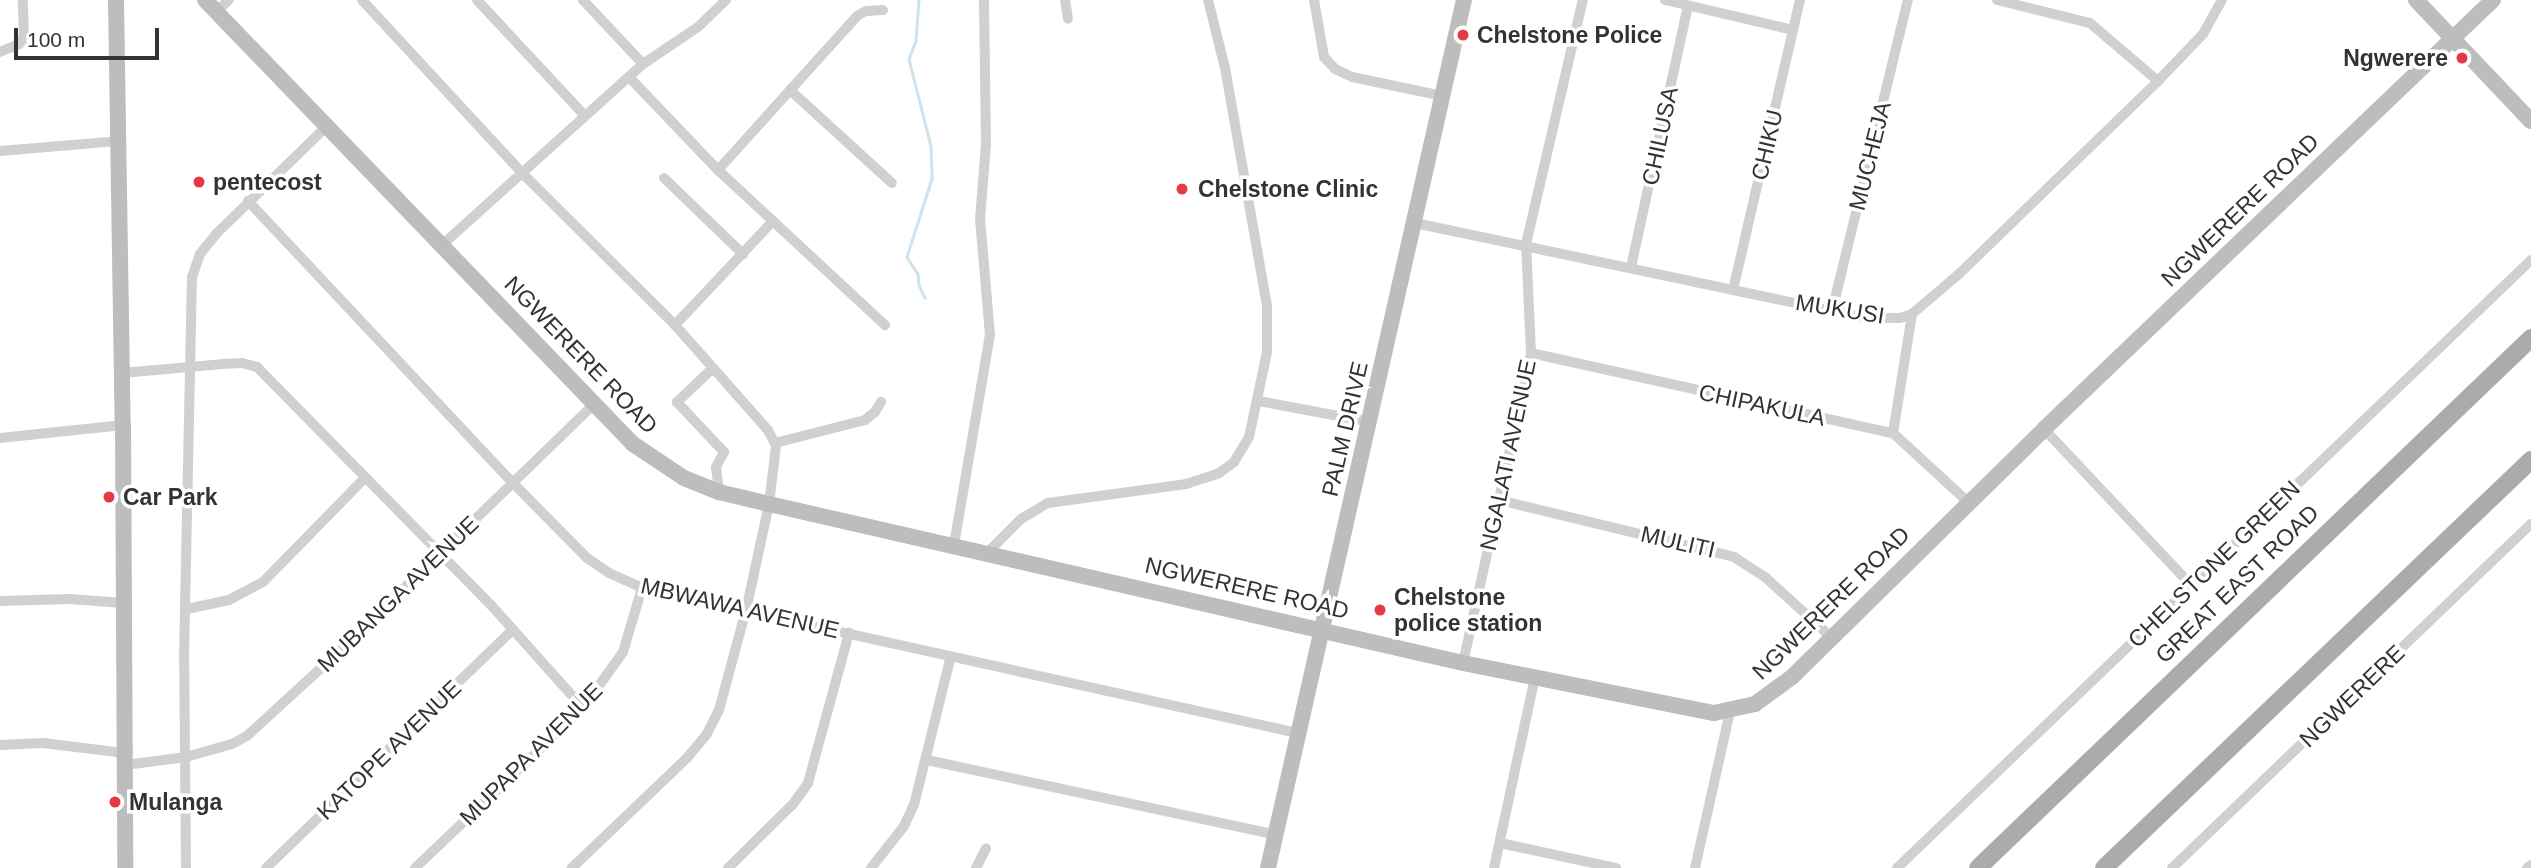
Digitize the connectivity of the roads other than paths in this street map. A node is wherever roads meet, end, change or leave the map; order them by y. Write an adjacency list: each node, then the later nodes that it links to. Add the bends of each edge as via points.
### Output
1 (23, 0): 26 (street, via 24,37)
2 (116, 0): 35 (street)
3 (362, 0): 38 (street)
4 (477, 0): 32 (street)
5 (583, 0): 27 (street)
6 (726, 0): 27 (street, via 698,27)
7 (984, 0): 76 (street, via 986,145 981,219 990,335)
8 (1065, 0): 23 (street)
9 (1209, 0): 59 (street, via 1267,306 1267,352)
10 (1314, 0): 31 (street, via 1324,57 1335,69 1352,77)
11 (1464, 0): 31 (street, PALM DRIVE)
12 (1583, 0): 44 (street, NGALATI AVENUE)
13 (1665, 0): 21 (street)
14 (1800, 0): 24 (street, CHIKU)
15 (1908, 0): 50 (street, MUCHEJA)
16 (1997, 0): 29 (street, via 2090,23)
17 (2222, 0): 29 (street, MUKUSI, via 2203,33)
18 (2416, 0): 25 (street)
19 (2493, 0): 25 (street, NGWERERE ROAD)
20 (217, 4): 34 (street, NGWERERE ROAD)
21 (1688, 6): 24 (street); 48 (street, CHILUSA)
22 (883, 10): 30 (street, via 857,16)
23 (1068, 19)
24 (1793, 30): 49 (street, CHIKU)
25 (2452, 37): 33 (street); 64 (street, NGWERERE ROAD)
26 (0, 52)
27 (643, 64): 28 (street)
28 (629, 77): 32 (street); 37 (street)
29 (2158, 81): 51 (street, MUKUSI)
30 (790, 90): 37 (street); 40 (street)
31 (1442, 96): 43 (street, PALM DRIVE)
32 (586, 116): 38 (street)
33 (2531, 121)
34 (327, 126): 41 (street); 45 (street, NGWERERE ROAD)
35 (118, 141): 36 (street); 58 (street)
36 (0, 151)
37 (718, 170): 42 (street)
38 (523, 174): 45 (street); 53 (street)
39 (664, 178): 46 (street)
40 (892, 183)
41 (248, 201): 56 (street, via 200,254 192,277); 70 (street, MBWAWA AVENUE)
42 (774, 221): 46 (street); 52 (street)
43 (1415, 223): 44 (street, MUKUSI); 62 (street, PALM DRIVE)
44 (1526, 244): 48 (street, MUKUSI); 55 (street, NGALATI AVENUE)
45 (442, 245): 61 (street, NGWERERE ROAD)
46 (743, 254): 53 (street)
47 (2531, 260): 79 (street, CHELSTONE GREEN)
48 (1631, 267): 49 (street, MUKUSI)
49 (1733, 290): 50 (street, MUKUSI)
50 (1832, 311): 51 (street, MUKUSI, via 1867,318)
51 (1912, 314): 65 (street)
52 (885, 325)
53 (674, 326): 57 (street)
54 (2531, 338): 115 (main road, GREAT EAST ROAD)
55 (1531, 353): 65 (street, CHIPAKULA); 72 (street, NGALATI AVENUE)
56 (189, 368): 58 (street); 69 (street, via 242,363 257,367); 83 (street)
57 (713, 368): 67 (street); 71 (street, via 677,402 724,452 716,467)
58 (122, 373): 63 (street)
59 (1259, 401): 62 (street); 77 (street, via 1242,452 1219,473 1186,484 1048,503 1021,519)
60 (881, 402): 67 (street, via 865,420)
61 (594, 404): 70 (street, MUBANGA AVENUE); 71 (street, NGWERERE ROAD, via 654,461)
62 (1370, 422): 85 (street, PALM DRIVE)
63 (123, 425): 66 (street); 82 (street)
64 (2044, 429): 73 (street, NGWERERE ROAD); 79 (street)
65 (1894, 432): 73 (street)
66 (0, 438)
67 (775, 443): 74 (street)
68 (2531, 460): 116 (main road)
69 (364, 479): 78 (street); 83 (street, via 263,582 229,600)
70 (513, 483): 78 (street, MUBANGA AVENUE); 80 (street, MBWAWA AVENUE, via 587,558)
71 (719, 492): 74 (street, NGWERERE ROAD)
72 (1499, 500): 88 (street, MULITI, via 1734,557 1765,576); 90 (street, NGALATI AVENUE)
73 (1969, 503): 88 (street, NGWERERE ROAD)
74 (769, 504): 76 (street, NGWERERE ROAD); 84 (street)
75 (2531, 524): 117 (street, NGWERERE)
76 (954, 545): 77 (street, NGWERERE ROAD)
77 (987, 553): 85 (street, NGWERERE ROAD)
78 (440, 554): 86 (street); 96 (street, MUBANGA AVENUE, via 264,723 232,744)
79 (2191, 585): 114 (street, CHELSTONE GREEN)
80 (642, 588): 84 (street, MBWAWA AVENUE); 92 (street, MUPAPA AVENUE, via 623,652)
81 (0, 601): 82 (street)
82 (123, 603): 97 (street)
83 (187, 609): 96 (street)
84 (746, 610): 87 (street, MBWAWA AVENUE); 106 (street, via 719,710 707,734)
85 (1323, 629): 90 (street, NGWERERE ROAD); 94 (street, PALM DRIVE)
86 (511, 631): 92 (street); 104 (street, KATOPE AVENUE)
87 (849, 633): 89 (street, MBWAWA AVENUE); 107 (street, via 808,783)
88 (1830, 637): 93 (street, NGWERERE ROAD, via 1769,696)
89 (950, 659): 94 (street, MBWAWA AVENUE); 98 (street)
90 (1463, 663): 91 (street, NGWERERE ROAD)
91 (1535, 677): 93 (street, NGWERERE ROAD, via 1714,713); 100 (street)
92 (583, 708): 105 (street, MUPAPA AVENUE)
93 (1730, 711): 113 (street)
94 (1297, 733): 99 (street, PALM DRIVE)
95 (0, 745): 97 (street, MUBANGA AVENUE, via 43,743)
96 (186, 757): 97 (street, MUBANGA AVENUE); 103 (street)
97 (125, 759): 102 (street)
98 (927, 760): 99 (street); 108 (street, via 904,827)
99 (1276, 835): 110 (street, PALM DRIVE)
100 (1500, 844): 111 (street); 112 (street)
101 (986, 848): 109 (street)
102 (125, 868)
103 (186, 868)
104 (266, 868)
105 (415, 868)
106 (572, 868)
107 (728, 868)
108 (871, 868)
109 (976, 868)
110 (1268, 868)
111 (1494, 868)
112 (1615, 868)
113 (1695, 868)
114 (1897, 868)
115 (1978, 868)
116 (2104, 868)
117 (2172, 868)

